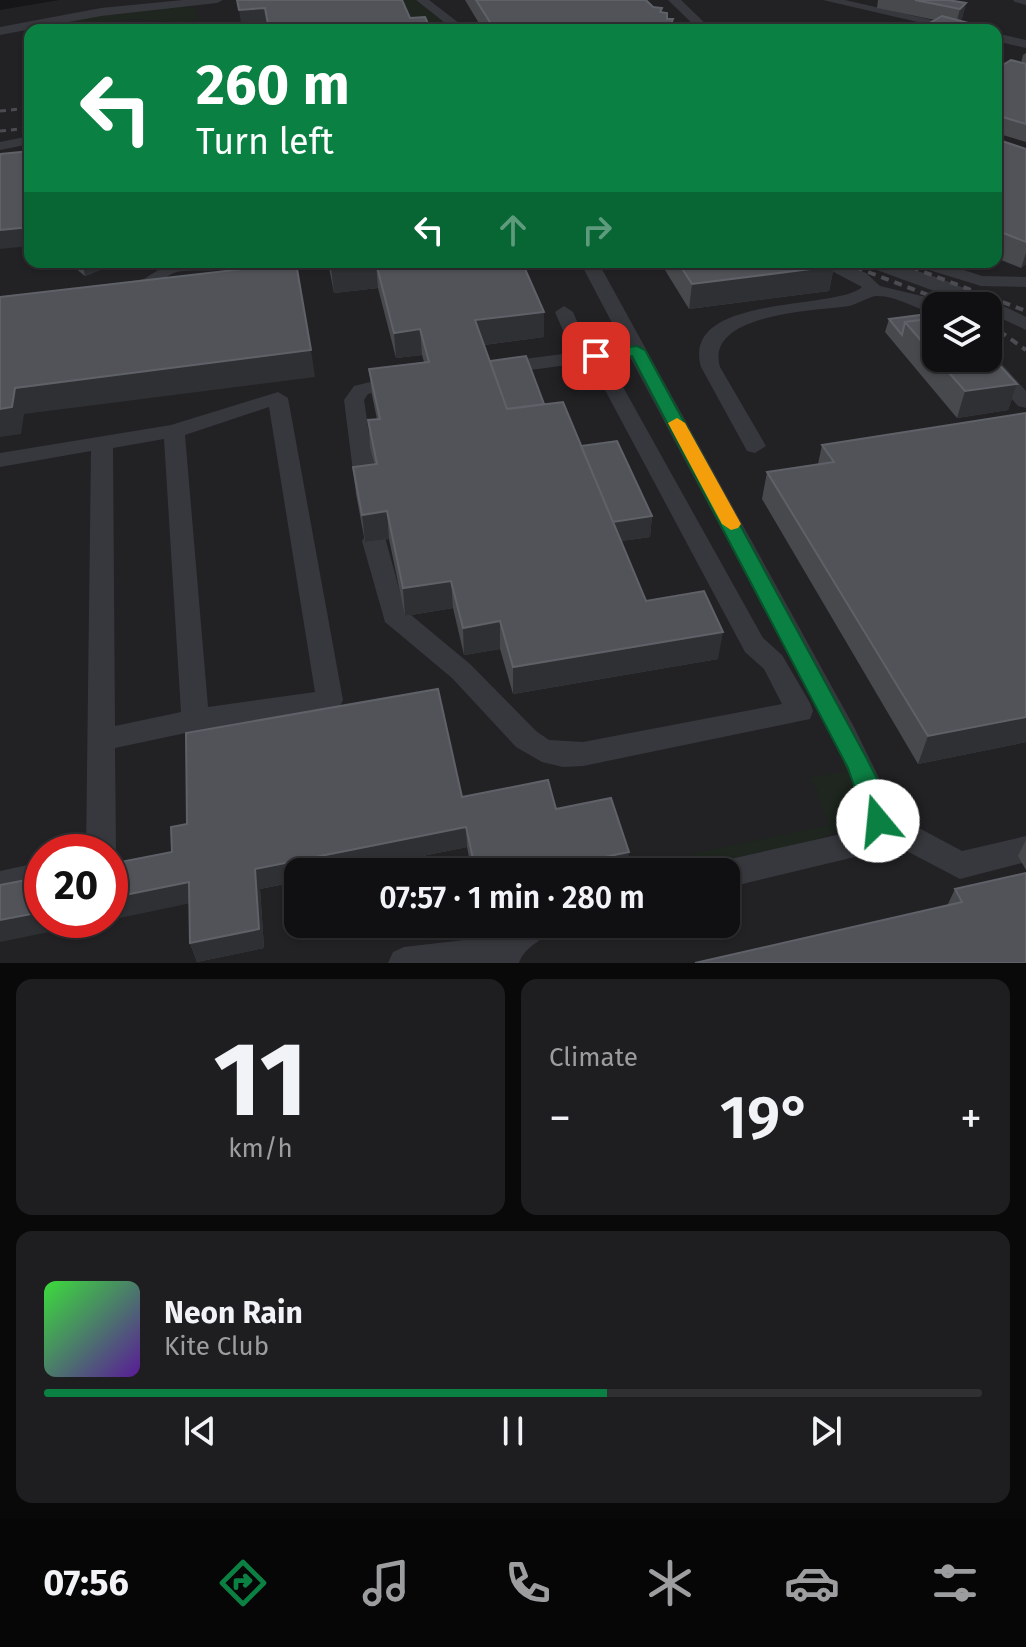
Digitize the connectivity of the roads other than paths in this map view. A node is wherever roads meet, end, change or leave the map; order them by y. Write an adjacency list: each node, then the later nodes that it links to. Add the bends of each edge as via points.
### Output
1 (217, 0): 10 (street)
2 (422, 0): 11 (street)
3 (657, 0): 8 (street)
4 (674, 0): 12 (street)
5 (829, 0): 14 (street)
6 (1019, 0): 7 (street)
7 (1026, 2)
8 (675, 19)
9 (879, 22): 13 (street)
10 (36, 24)
11 (454, 24)
12 (700, 24)
13 (917, 24)
14 (941, 24)
15 (24, 26): 16 (street)
16 (18, 27): 17 (street); 18 (street)
17 (0, 31)
18 (24, 31)
19 (1002, 40): 20 (street)
20 (1026, 46)
21 (24, 141): 22 (street)
22 (0, 146)
23 (162, 268): 30 (street, via 149,284)
24 (592, 268): 34 (street)
25 (838, 268): 29 (street, via 870,283)
26 (888, 268): 33 (street)
27 (941, 268): 28 (street, via 981,281)
28 (1026, 282)
29 (871, 289): 31 (street); 42 (street, via 851,300 752,316 720,331 710,345 711,368)
30 (103, 290)
31 (922, 302)
32 (564, 312): 34 (street, via 575,338)
33 (1026, 324)
34 (634, 345): 35 (street); 48 (street, via 859,766)
35 (596, 356): 36 (street); 45 (street, via 754,645 773,662 800,711 601,751 563,755 542,750 394,615)
36 (484, 370)
37 (998, 372): 39 (street)
38 (413, 379): 44 (street, via 361,390 354,400)
39 (1025, 402)
40 (174, 431): 41 (street); 46 (street); 46 (street, via 278,398 330,700)
41 (102, 445): 43 (street); 47 (street)
42 (755, 446)
43 (0, 460)
44 (366, 487)
45 (374, 541)
46 (195, 720): 47 (street)
47 (101, 740): 49 (street)
48 (878, 821): 50 (street, via 960,865); 51 (street, via 859,843)
49 (101, 834)
50 (1026, 849)
51 (740, 871)
52 (24, 880): 53 (street)
53 (0, 885)
54 (514, 938): 55 (street)
55 (505, 956): 56 (street)
56 (404, 963)

